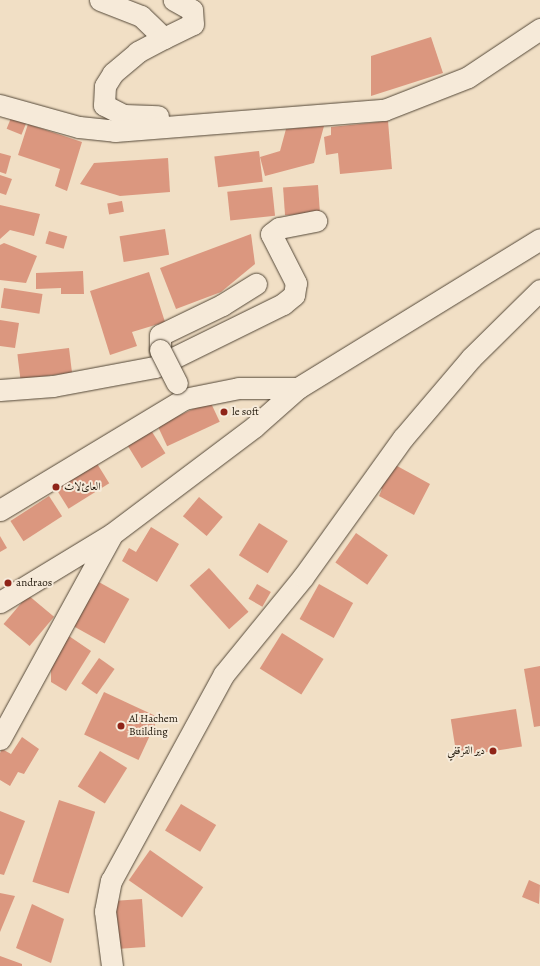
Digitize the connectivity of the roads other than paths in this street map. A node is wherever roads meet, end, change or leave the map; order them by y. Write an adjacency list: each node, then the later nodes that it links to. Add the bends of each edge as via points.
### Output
1 (100, 0): 4 (street, via 140,16)
2 (174, 0): 4 (street, via 192,10 193,24)
3 (540, 29): 6 (street, via 468,77 384,110)
4 (164, 38): 6 (street, via 138,52 113,73 105,86 104,105 124,115 162,116)
5 (0, 105): 6 (street, via 79,128 114,131)
6 (186, 124)
7 (316, 221): 13 (street, via 275,229 271,237 295,279 294,295 283,304 155,367 53,386)
8 (540, 239): 12 (street)
9 (256, 284): 14 (street, bridge, via 211,311 160,335 160,350)
10 (540, 290): 20 (street, via 471,358 403,438 303,577 224,674 110,881 105,911)
11 (239, 388): 12 (street); 14 (street); 15 (street, via 255,406)
12 (298, 388): 15 (street)
13 (0, 390)
14 (181, 391): 16 (street)
15 (254, 427): 17 (street)
16 (0, 510)
17 (112, 534): 18 (street); 19 (street)
18 (0, 602)
19 (0, 739)
20 (112, 966)

